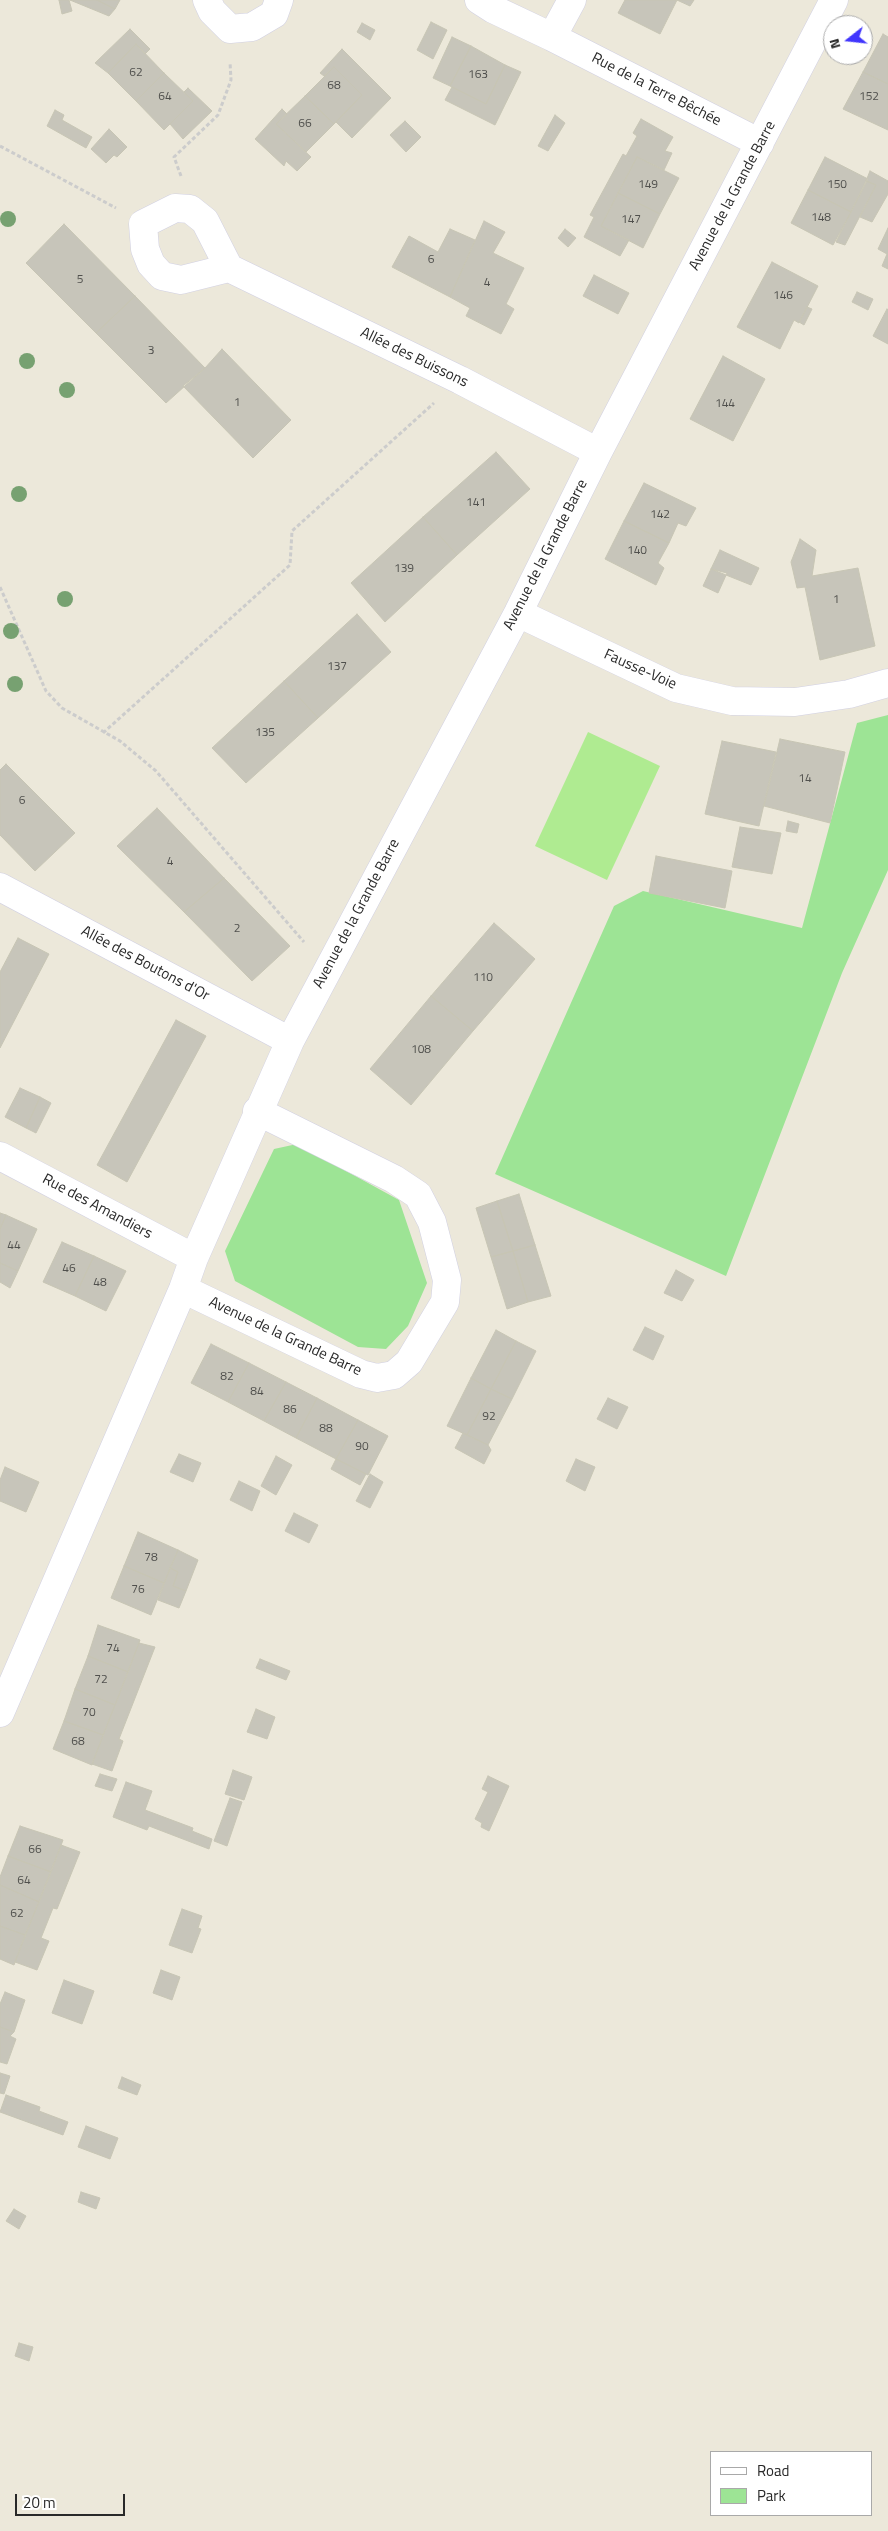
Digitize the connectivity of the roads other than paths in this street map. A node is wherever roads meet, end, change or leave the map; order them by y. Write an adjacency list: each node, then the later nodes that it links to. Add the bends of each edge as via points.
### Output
1 (207, 0): 2 (street, via 212,11 230,29 259,23 274,14)
2 (279, 0)
3 (480, 0): 6 (street, Rue de la Terre Bêchée)
4 (572, 0): 6 (street)
5 (834, 0): 7 (street, Avenue de la Grande Barre)
6 (552, 37): 7 (street, Rue de la Terre Bêchée)
7 (760, 143): 9 (street, Avenue de la Grande Barre)
8 (228, 268): 8 (street, via 181,280 162,276 151,264 145,249 143,224 175,208 190,209 204,221); 9 (street, Allée des Buissons, via 460,380)
9 (598, 452): 10 (street, Avenue de la Grande Barre)
10 (518, 613): 11 (street, Fausse-Voie, via 676,688 732,701 795,702); 13 (street, Avenue de la Grande Barre)
11 (888, 684)
12 (0, 887): 13 (street, Allée des Boutons d'Or)
13 (290, 1041): 14 (street, Avenue de la Grande Barre)
14 (257, 1111): 16 (street, Avenue de la Grande Barre); 17 (street, Avenue de la Grande Barre, via 394,1179 418,1195 432,1222 447,1280 445,1302 409,1362 394,1375 376,1378 361,1374)
15 (0, 1156): 16 (street, Rue des Amandiers)
16 (194, 1258): 17 (street, Avenue de la Grande Barre)
17 (183, 1289): 18 (street, Avenue de la Grande Barre)
18 (0, 1713)

